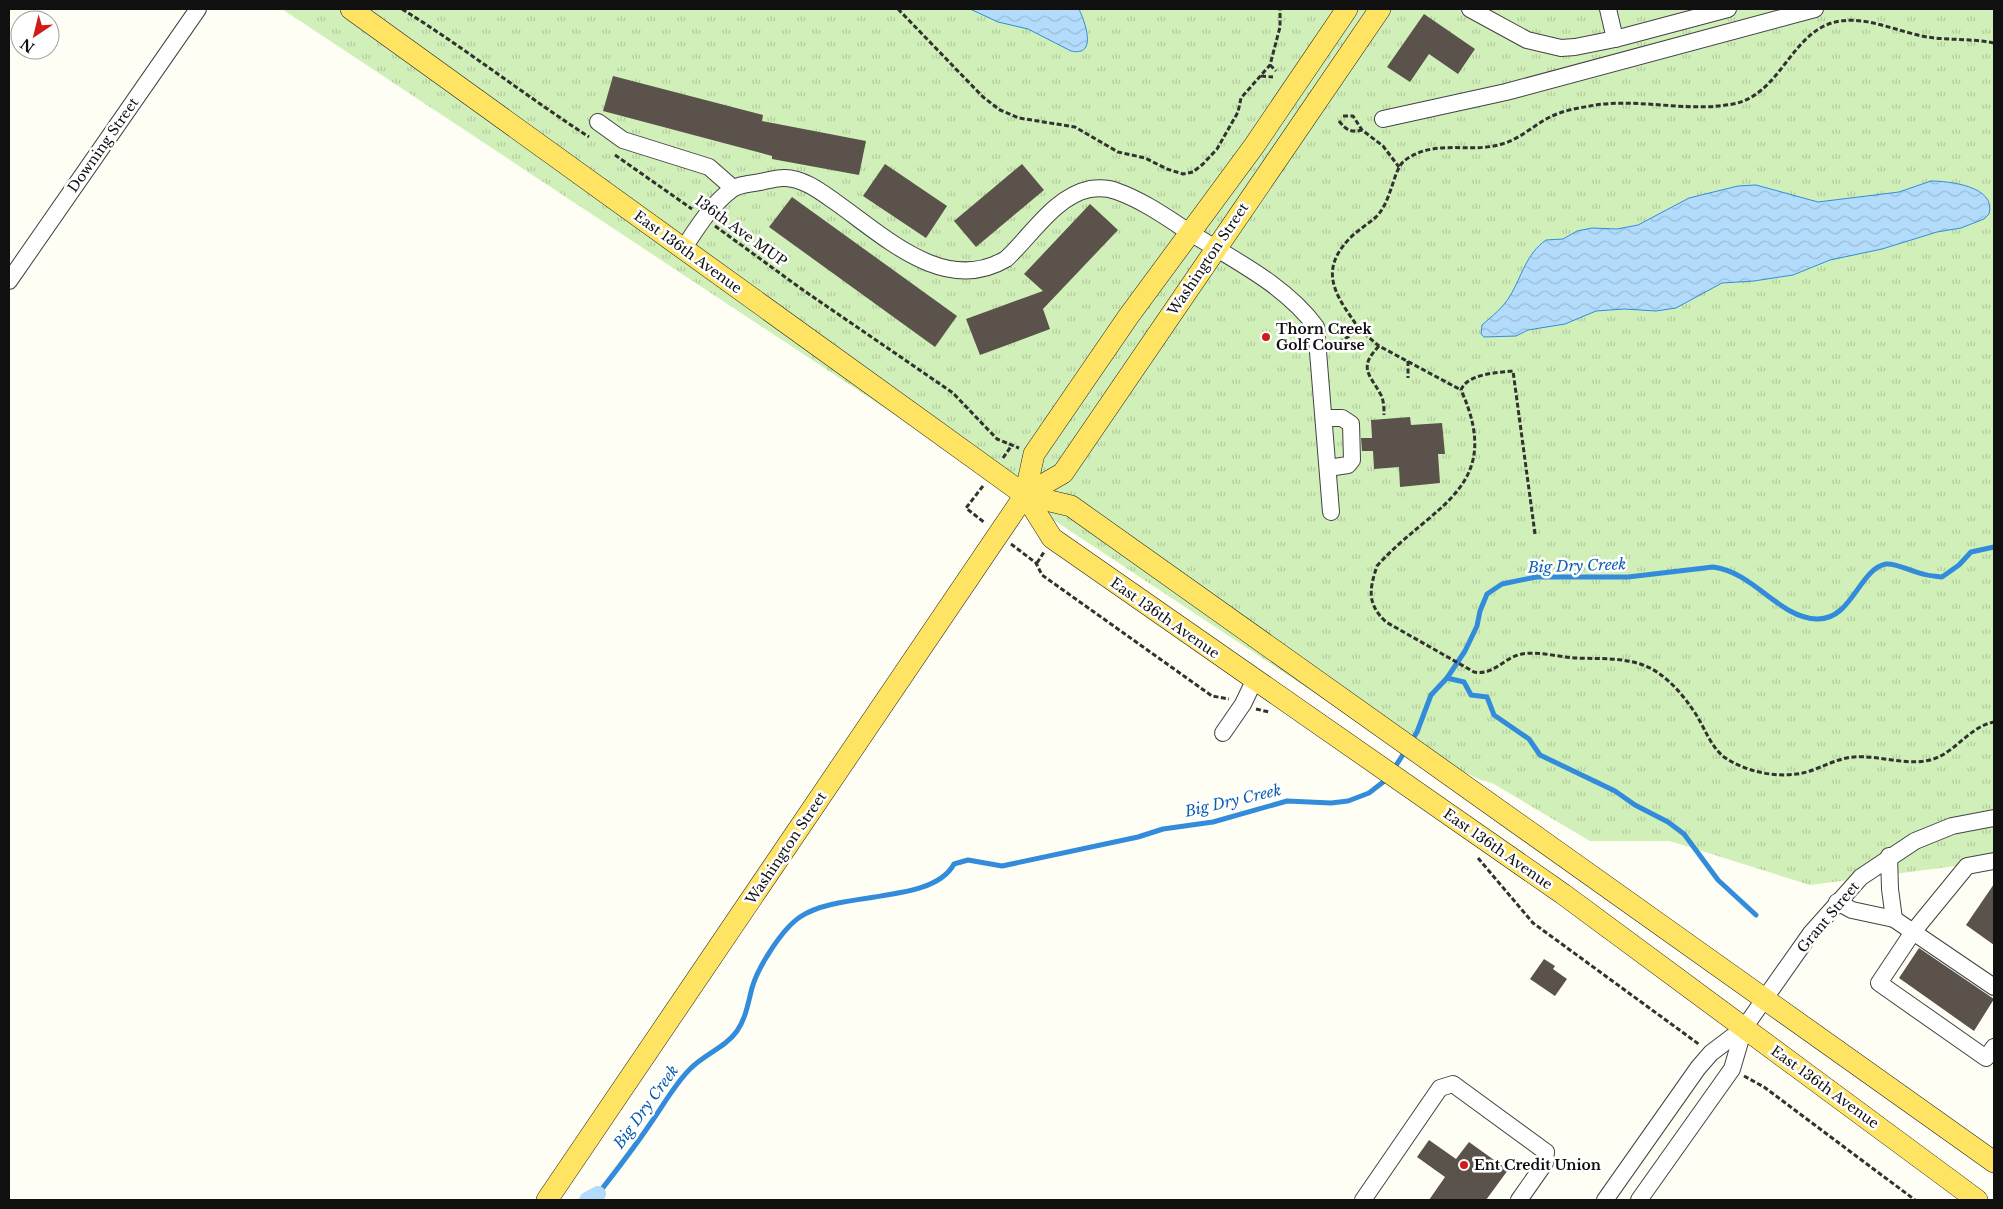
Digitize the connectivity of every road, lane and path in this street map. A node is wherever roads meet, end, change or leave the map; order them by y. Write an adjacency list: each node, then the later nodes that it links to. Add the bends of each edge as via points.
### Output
1 (198, 9): 31 (street, Downing Street)
2 (351, 9): 30 (main road, East 136th Avenue)
3 (402, 9): 23 (path)
4 (898, 9): 16 (path, via 983,97 1000,110 1019,118 1075,127 1118,152 1145,158 1183,174 1193,172 1217,149 1238,112 1240,98)
5 (1280, 9): 14 (path, via 1280,28)
6 (1347, 9): 28 (main road, Washington Street, via 1254,146)
7 (1380, 9): 29 (main road, Washington Street)
8 (1470, 9): 12 (street, via 1512,34 1539,44 1575,47)
9 (1608, 9): 12 (street)
10 (1728, 9): 12 (street)
11 (1815, 9): 19 (street, via 1506,92)
12 (1616, 39)
13 (1994, 43): 25 (path, via 1923,36 1853,20 1837,21 1808,38 1770,82 1747,100 1715,106 1611,103 1590,106 1551,116 1502,144 1435,148 1416,154)
14 (1270, 65): 15 (path); 16 (path)
15 (1276, 71)
16 (1261, 76): 17 (path)
17 (1273, 77)
18 (1343, 116): 22 (path, via 1353,116)
19 (1383, 119)
20 (1338, 121): 22 (path, via 1354,132)
21 (598, 122): 26 (street, via 623,140 709,167)
22 (1362, 130): 25 (path, via 1383,146)
23 (591, 138)
24 (614, 154): 27 (path, 136th Ave MUP)
25 (1399, 167): 32 (path, via 1390,197 1377,216 1350,237 1338,252 1332,269 1332,284 1337,298)
26 (733, 188): 27 (street); 28 (street, via 783,178 806,184 912,255 937,267 960,272 984,269 1006,259 1068,198 1091,189 1103,188 1121,193)
27 (704, 218): 30 (street); 40 (path, 136th Ave MUP, via 953,393 997,439)
28 (1189, 232): 29 (street); 40 (main road, Washington Street)
29 (1216, 248): 34 (street, via 1307,314 1316,327); 42 (main road, Washington Street, via 1063,473)
30 (683, 249): 42 (main road, East 136th Avenue)
31 (9, 281)
32 (1360, 330): 33 (path); 34 (path)
33 (1379, 346): 35 (path); 38 (path, via 1368,358 1367,374 1382,397)
34 (1318, 352): 39 (street)
35 (1408, 361): 36 (path); 37 (path)
36 (1408, 378)
37 (1461, 390): 44 (path, via 1478,376 1513,371); 49 (path, via 1475,433 1475,449 1462,486 1451,500 1377,566 1371,601 1375,612 1386,622 1466,668 1482,673 1522,654 1597,657 1643,665 1677,690 1693,710 1712,744 1724,756 1772,775 1789,776 1853,757 1914,762 1931,760 1980,726)
38 (1384, 415)
39 (1324, 418): 41 (street); 41 (street, via 1342,418 1351,424 1352,460 1348,465)
40 (1034, 454): 42 (main road, Washington Street)
41 (1328, 468): 43 (street)
42 (1025, 495): 46 (main road, East 136th Avenue, via 1052,538); 59 (main road, East 136th Avenue, via 1071,506); 66 (main road, Washington Street)
43 (1332, 512)
44 (1535, 534)
45 (1036, 564): 47 (path, via 1042,575 1212,696)
46 (1255, 679): 47 (street); 60 (main road, East 136th Avenue, via 1563,894)
47 (1243, 704): 48 (path); 50 (street)
48 (1271, 712)
49 (1994, 722)
50 (1223, 733)
51 (1994, 818): 53 (street, Grant Street, via 1952,826)
52 (1475, 855): 62 (path, via 1533,923 1684,1030)
53 (1889, 856): 55 (street, Grant Street); 56 (street)
54 (1994, 861): 57 (street, via 1967,866)
55 (1836, 902): 56 (street, via 1852,910); 59 (street, Grant Street)
56 (1894, 919): 57 (street)
57 (1914, 932): 58 (street); 61 (street, via 1879,983 1986,1058)
58 (1994, 987)
59 (1764, 998): 60 (street, Grant Street); 64 (main road, East 136th Avenue)
60 (1744, 1028): 62 (street, Grant Street); 63 (street, Grant Street); 71 (main road, East 136th Avenue)
61 (1994, 1047)
62 (1711, 1053): 68 (street, Grant Street)
63 (1732, 1069): 69 (street, Grant Street); 70 (path, via 1764,1088)
64 (1994, 1162)
65 (1367, 1199): 67 (street, via 1440,1088 1453,1084 1546,1152 1545,1164)
66 (547, 1200)
67 (1519, 1200)
68 (1605, 1200)
69 (1638, 1200)
70 (1915, 1200)
71 (1977, 1200)

